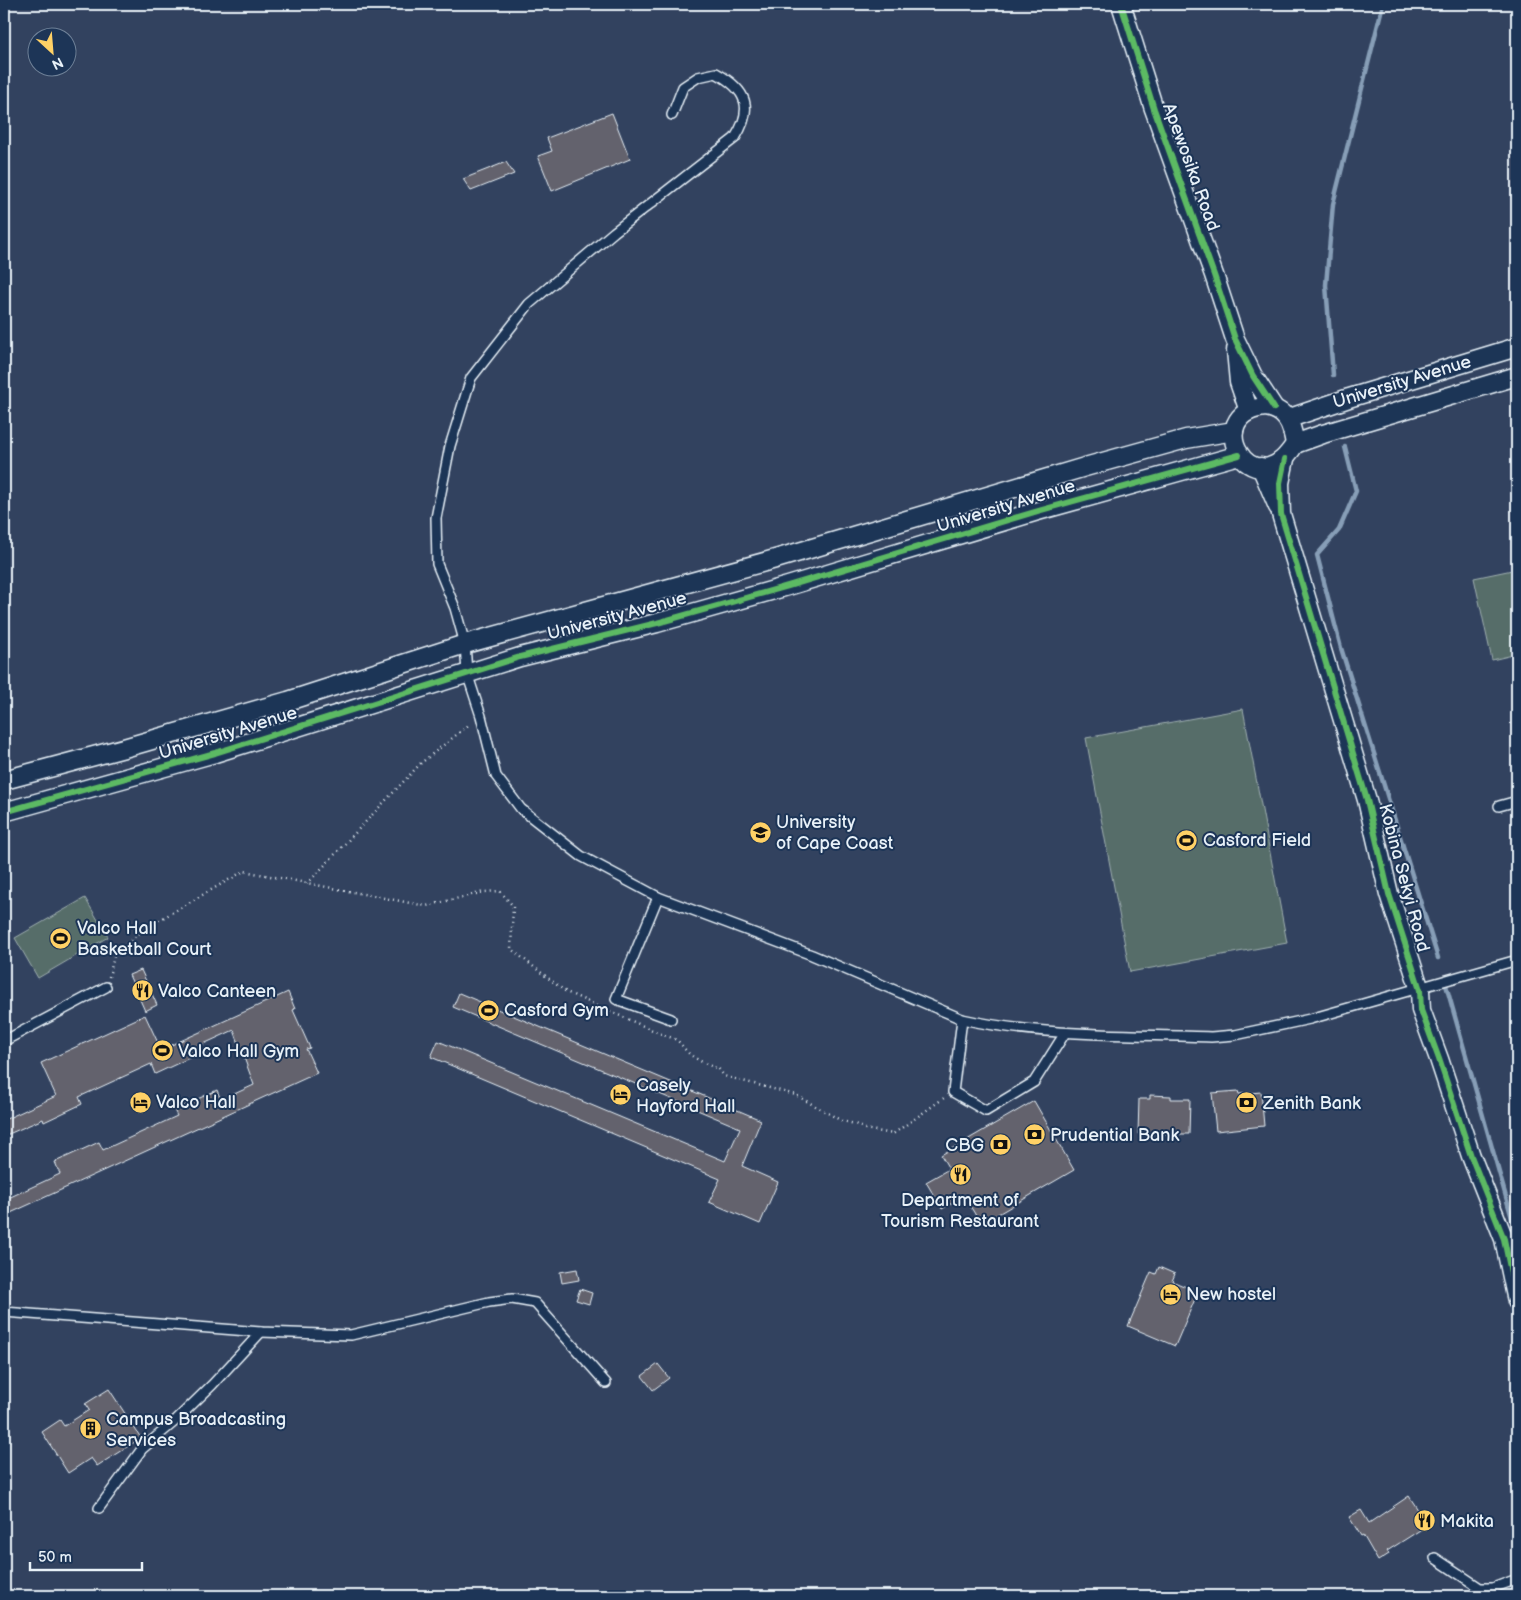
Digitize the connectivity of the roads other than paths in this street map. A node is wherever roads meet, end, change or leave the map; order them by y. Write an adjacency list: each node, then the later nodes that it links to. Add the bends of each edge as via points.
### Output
1 (1121, 4): 3 (street, Apewosika Road, via 1154,109)
2 (672, 115): 14 (lane, via 683,87 698,77 716,73 730,81 742,95 746,108 743,125 735,138 614,232 529,304 471,378 450,446 436,518 437,564)
3 (1235, 339): 6 (street, via 1239,382); 7 (street, via 1253,376)
4 (1517, 347): 7 (street, University Avenue)
5 (1517, 376): 9 (street, University Avenue)
6 (1249, 411): 7 (street, via 1257,408); 8 (street)
7 (1280, 414): 9 (street, via 1292,427)
8 (1234, 431): 10 (street, via 1233,440); 14 (street, University Avenue, via 1186,439 779,558)
9 (1295, 444): 11 (street)
10 (1239, 456): 12 (street); 15 (street, University Avenue, via 1038,511 805,581)
11 (1285, 459): 12 (street); 13 (street, Kobina Sekyi Road, via 1280,483)
12 (1261, 468): 13 (street)
13 (1282, 514): 23 (street, Kobina Sekyi Road, via 1366,800 1389,894)
14 (465, 644): 15 (lane); 16 (street, University Avenue, via 288,701)
15 (467, 673): 19 (street, University Avenue, via 215,753); 20 (lane, via 496,776 521,809 581,856)
16 (4, 780)
17 (1517, 801): 18 (lane)
18 (1499, 806)
19 (4, 812)
20 (658, 897): 24 (lane, via 616,1000); 25 (lane, via 812,955)
21 (1517, 960): 23 (lane)
22 (106, 987): 27 (lane)
23 (1419, 988): 26 (lane, via 1310,1019 1234,1036); 28 (street, Kobina Sekyi Road, via 1421,1010 1471,1156 1504,1239)
24 (671, 1019)
25 (962, 1019): 26 (lane); 26 (lane, via 953,1092 986,1111 1034,1082)
26 (1065, 1033)
27 (4, 1041)
28 (1517, 1301)
29 (4, 1312): 30 (lane)
30 (261, 1332): 31 (lane, via 351,1336 512,1299 535,1303); 32 (lane, via 174,1422 142,1449)
31 (606, 1383)
32 (99, 1508)
33 (1435, 1558): 34 (lane, via 1480,1588 1493,1588)
34 (1517, 1579)

